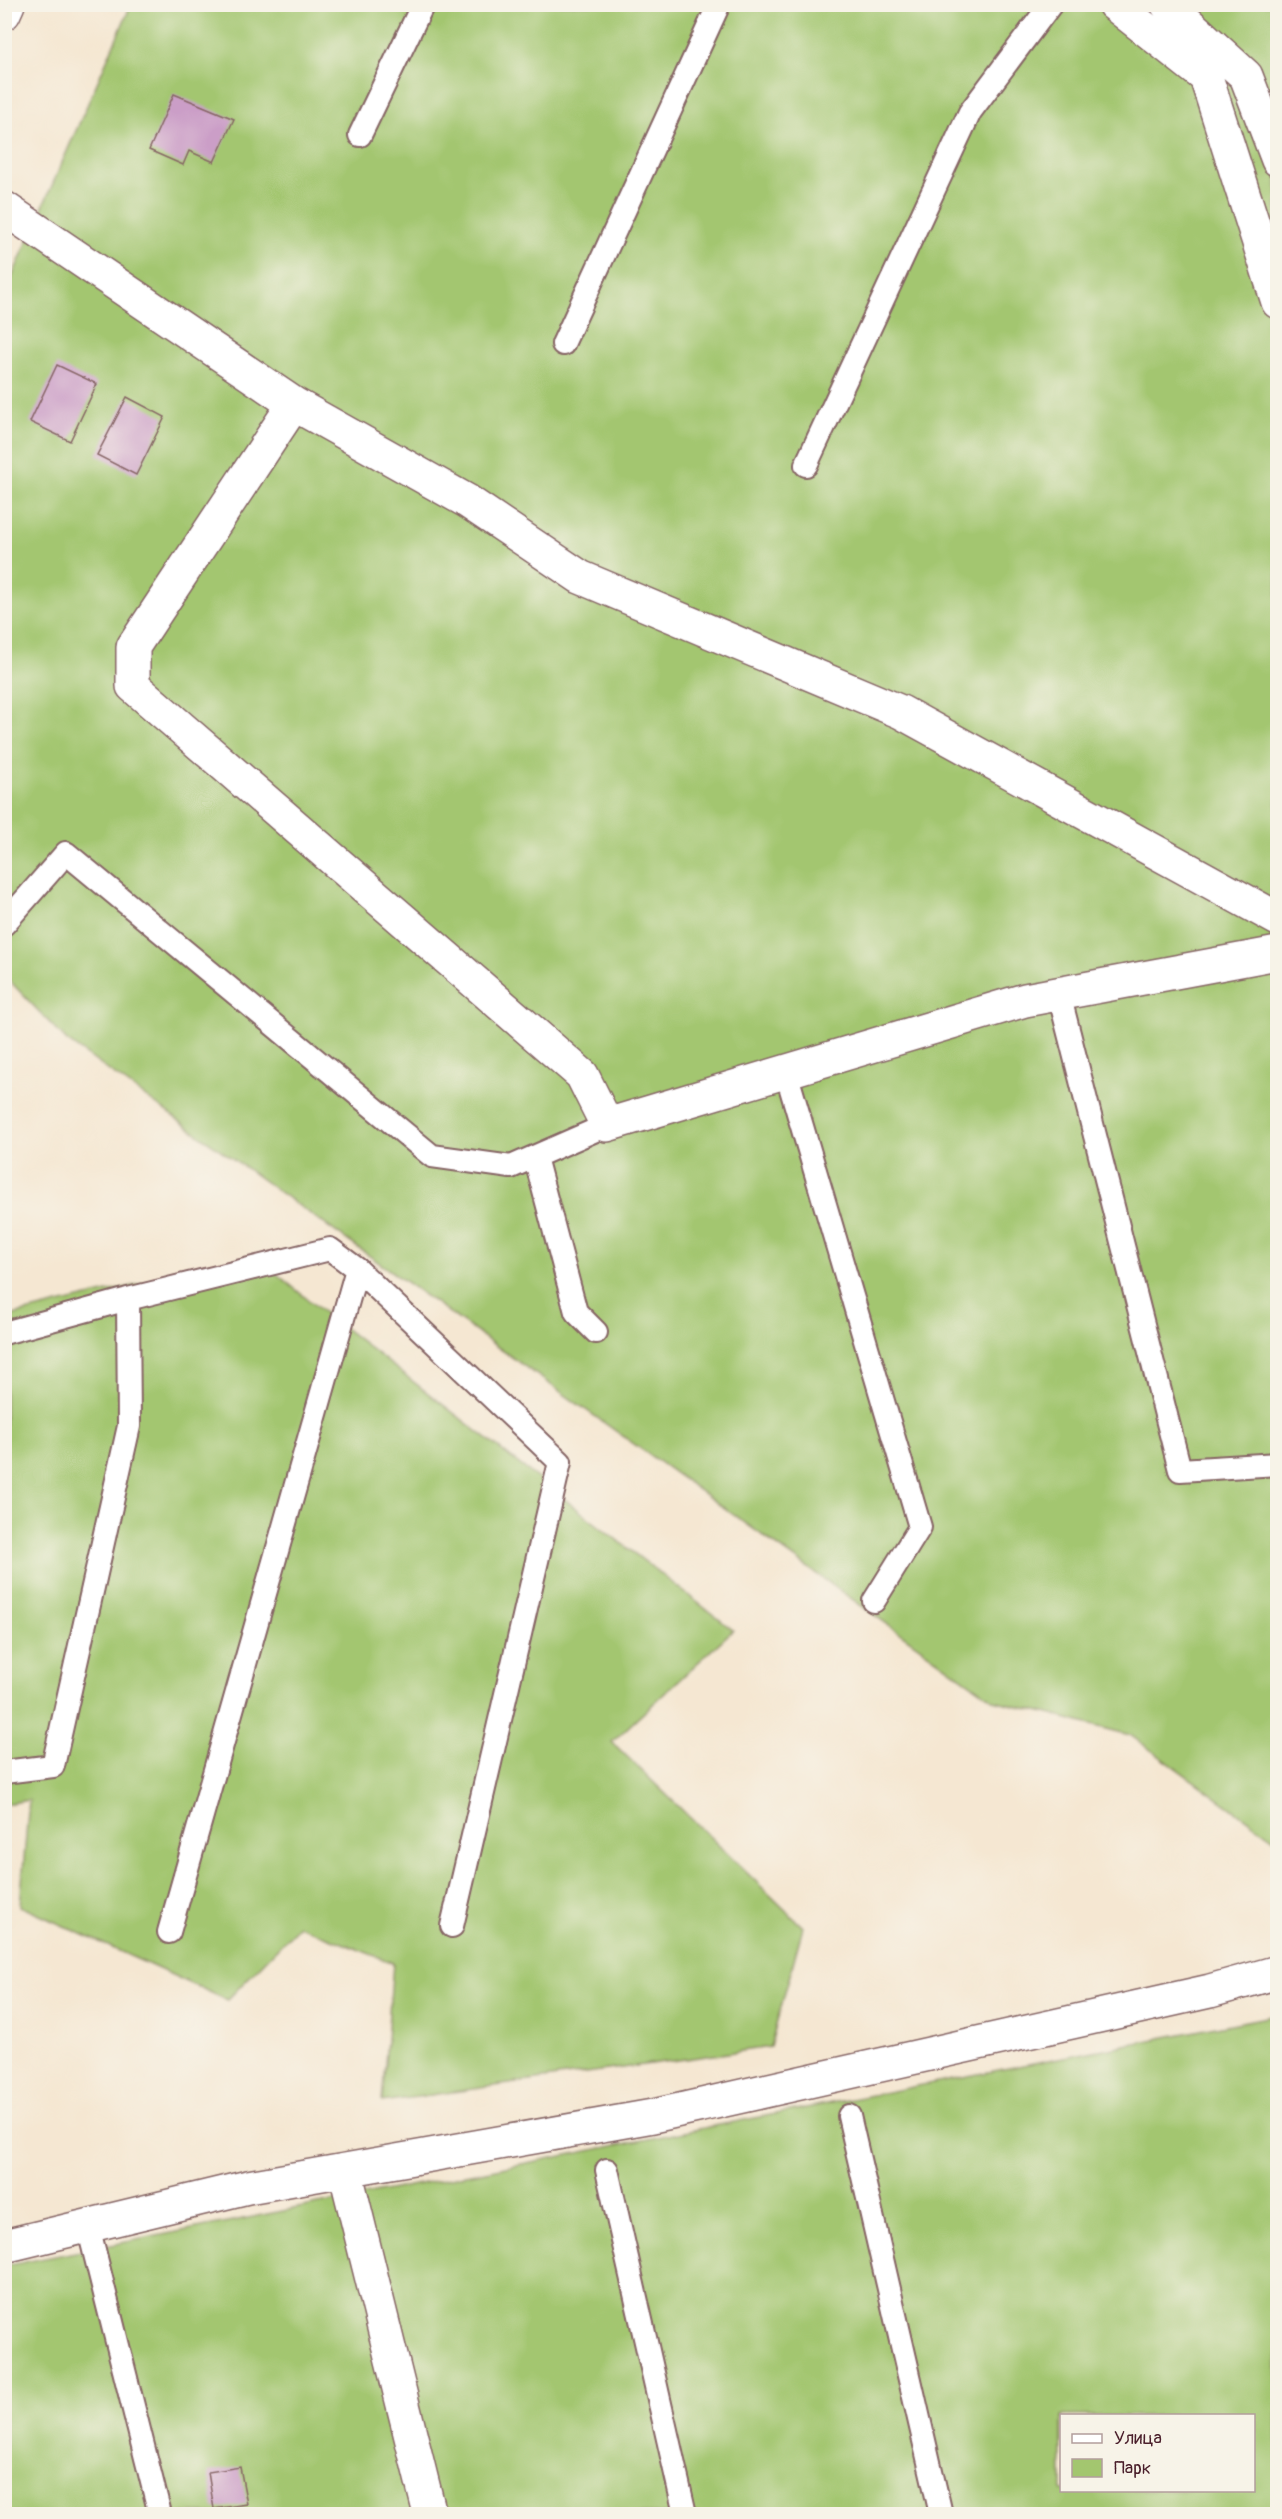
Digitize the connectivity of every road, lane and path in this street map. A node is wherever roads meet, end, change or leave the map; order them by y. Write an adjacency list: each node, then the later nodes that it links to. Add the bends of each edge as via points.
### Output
1 (8, 4): 7 (street)
2 (423, 4): 8 (lane)
3 (718, 4): 12 (lane)
4 (1051, 4): 14 (lane, via 970,112)
5 (1114, 4): 11 (street, via 1206,77)
6 (1167, 4): 9 (street, via 1246,76)
7 (4, 13)
8 (360, 135)
9 (1278, 160)
10 (4, 208): 13 (street)
11 (1278, 302)
12 (563, 344)
13 (294, 404): 15 (street, via 467,501 580,577 901,712); 20 (street, via 133,647 133,686 582,1075)
14 (806, 465)
15 (1278, 919)
16 (4, 924): 21 (lane, via 66,853 432,1156 511,1167)
17 (1278, 953): 18 (street)
18 (1059, 994): 19 (street, via 1025,1000); 26 (lane, via 1180,1470)
19 (786, 1072): 20 (street); 27 (lane, via 920,1527)
20 (607, 1125): 21 (lane)
21 (535, 1157): 24 (lane, via 576,1312)
22 (357, 1269): 23 (lane, via 330,1249); 29 (lane, via 560,1462); 30 (lane)
23 (128, 1299): 25 (lane); 28 (lane, via 129,1426 53,1766)
24 (596, 1332)
25 (4, 1333)
26 (1278, 1464)
27 (874, 1601)
28 (4, 1772)
29 (452, 1926)
30 (169, 1932)
31 (1278, 1972): 33 (street, via 1210,1991 653,2116)
32 (849, 2116): 40 (lane)
33 (345, 2170): 35 (street, via 248,2187); 38 (street)
34 (607, 2170): 39 (lane)
35 (88, 2226): 36 (street); 37 (lane)
36 (4, 2247)
37 (160, 2514)
38 (430, 2514)
39 (685, 2514)
40 (941, 2514)

